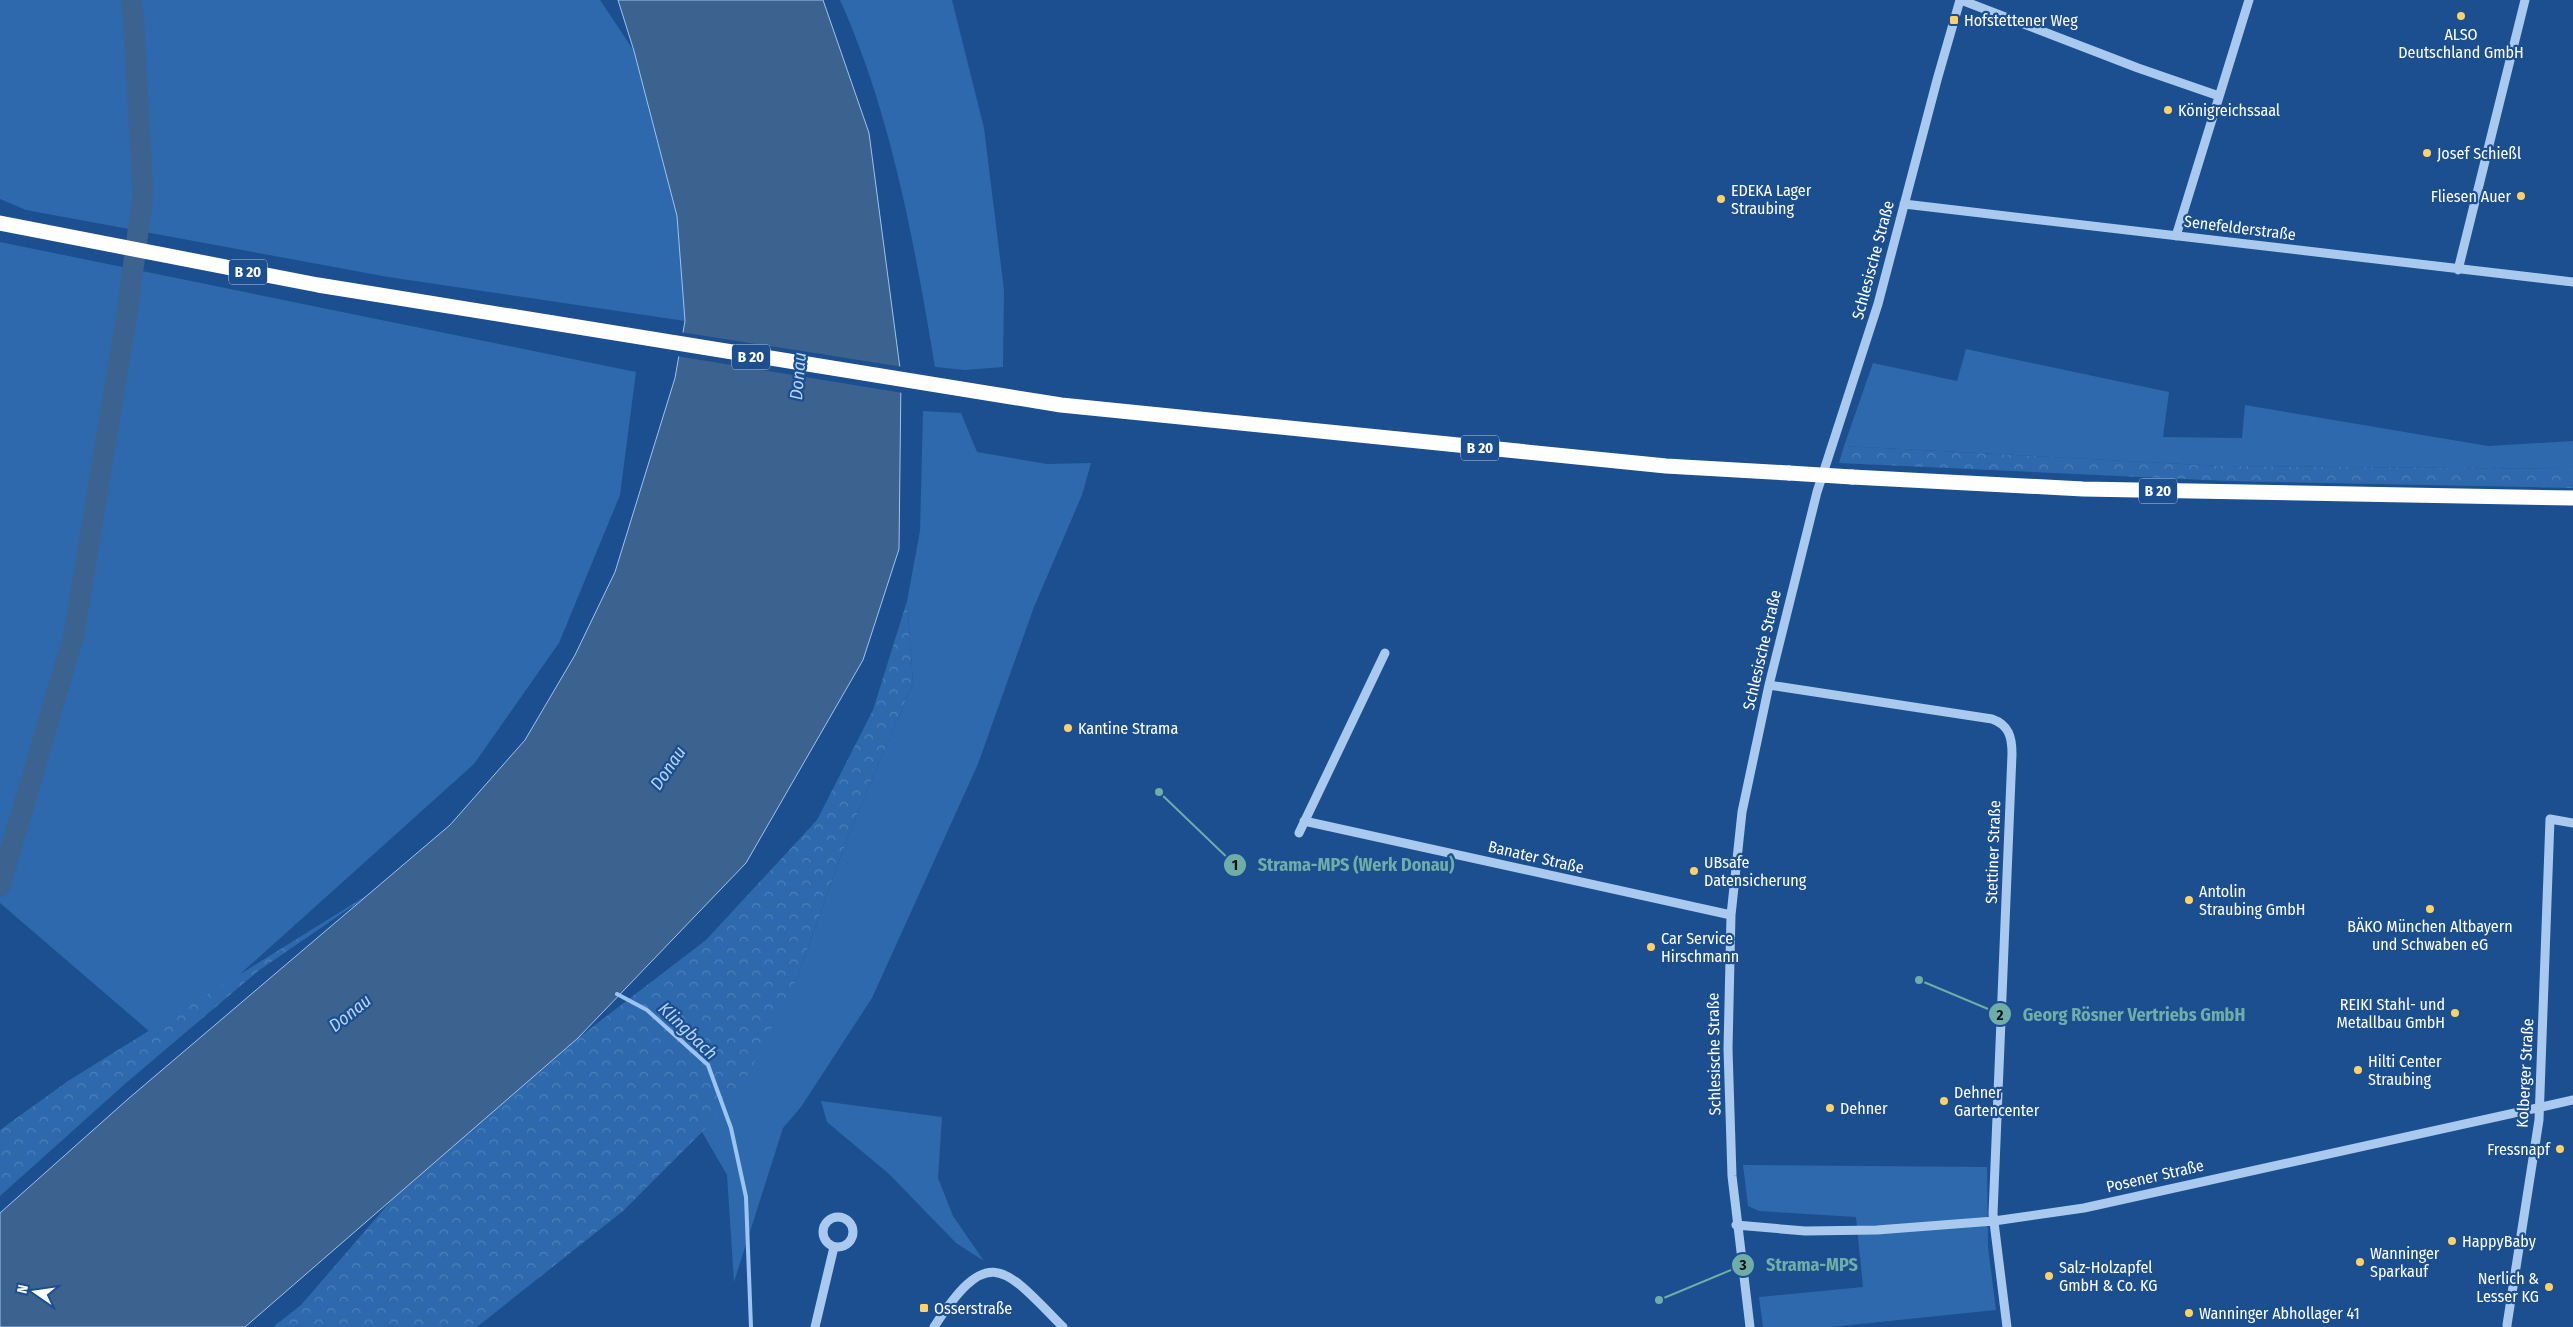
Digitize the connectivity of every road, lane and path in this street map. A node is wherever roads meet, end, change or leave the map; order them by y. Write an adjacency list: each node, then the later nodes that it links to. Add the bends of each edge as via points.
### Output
1 (1960, 0): 4 (street, Schlesische Straße); 5 (street, Schlesische Straße)
2 (2249, 0): 4 (street)
3 (2525, 0): 8 (street)
4 (2219, 96): 7 (street)
5 (1904, 204): 7 (street, Senefelderstraße); 12 (street, Schlesische Straße, via 1878,304 1817,492)
6 (0, 223): 10 (highway, B 20, bridge, via 318,285 1005,397 1171,418 1666,466 1852,478 2083,489)
7 (2176, 236): 8 (street, Senefelderstraße)
8 (2458, 270): 9 (street, Senefelderstraße)
9 (2573, 282)
10 (2573, 498)
11 (1385, 653): 13 (street)
12 (1769, 685): 16 (street, Schlesische Straße, via 1742,812); 19 (street, Stettiner Straße, via 1992,719 2000,722 2010,733 2012,754)
13 (1304, 821): 15 (street); 16 (street, Banater Straße)
14 (2573, 823): 18 (street, Kolberger Straße, via 2550,819)
15 (1298, 833)
16 (1731, 915): 20 (street, Schlesische Straße, via 1728,1048)
17 (2573, 1100): 18 (street, Posener Straße)
18 (2539, 1108): 19 (street, Posener Straße, via 2084,1208); 22 (street, Kolberger Straße)
19 (1994, 1221): 20 (street, Posener Straße, via 1877,1230 1805,1231); 27 (street)
20 (1736, 1225): 26 (street, Schlesische Straße)
21 (834, 1247): 23 (street)
22 (2507, 1325)
23 (815, 1327)
24 (934, 1327): 25 (street, via 951,1301 983,1273 1004,1273 1018,1281)
25 (1064, 1327)
26 (1750, 1327)
27 (2007, 1327)

